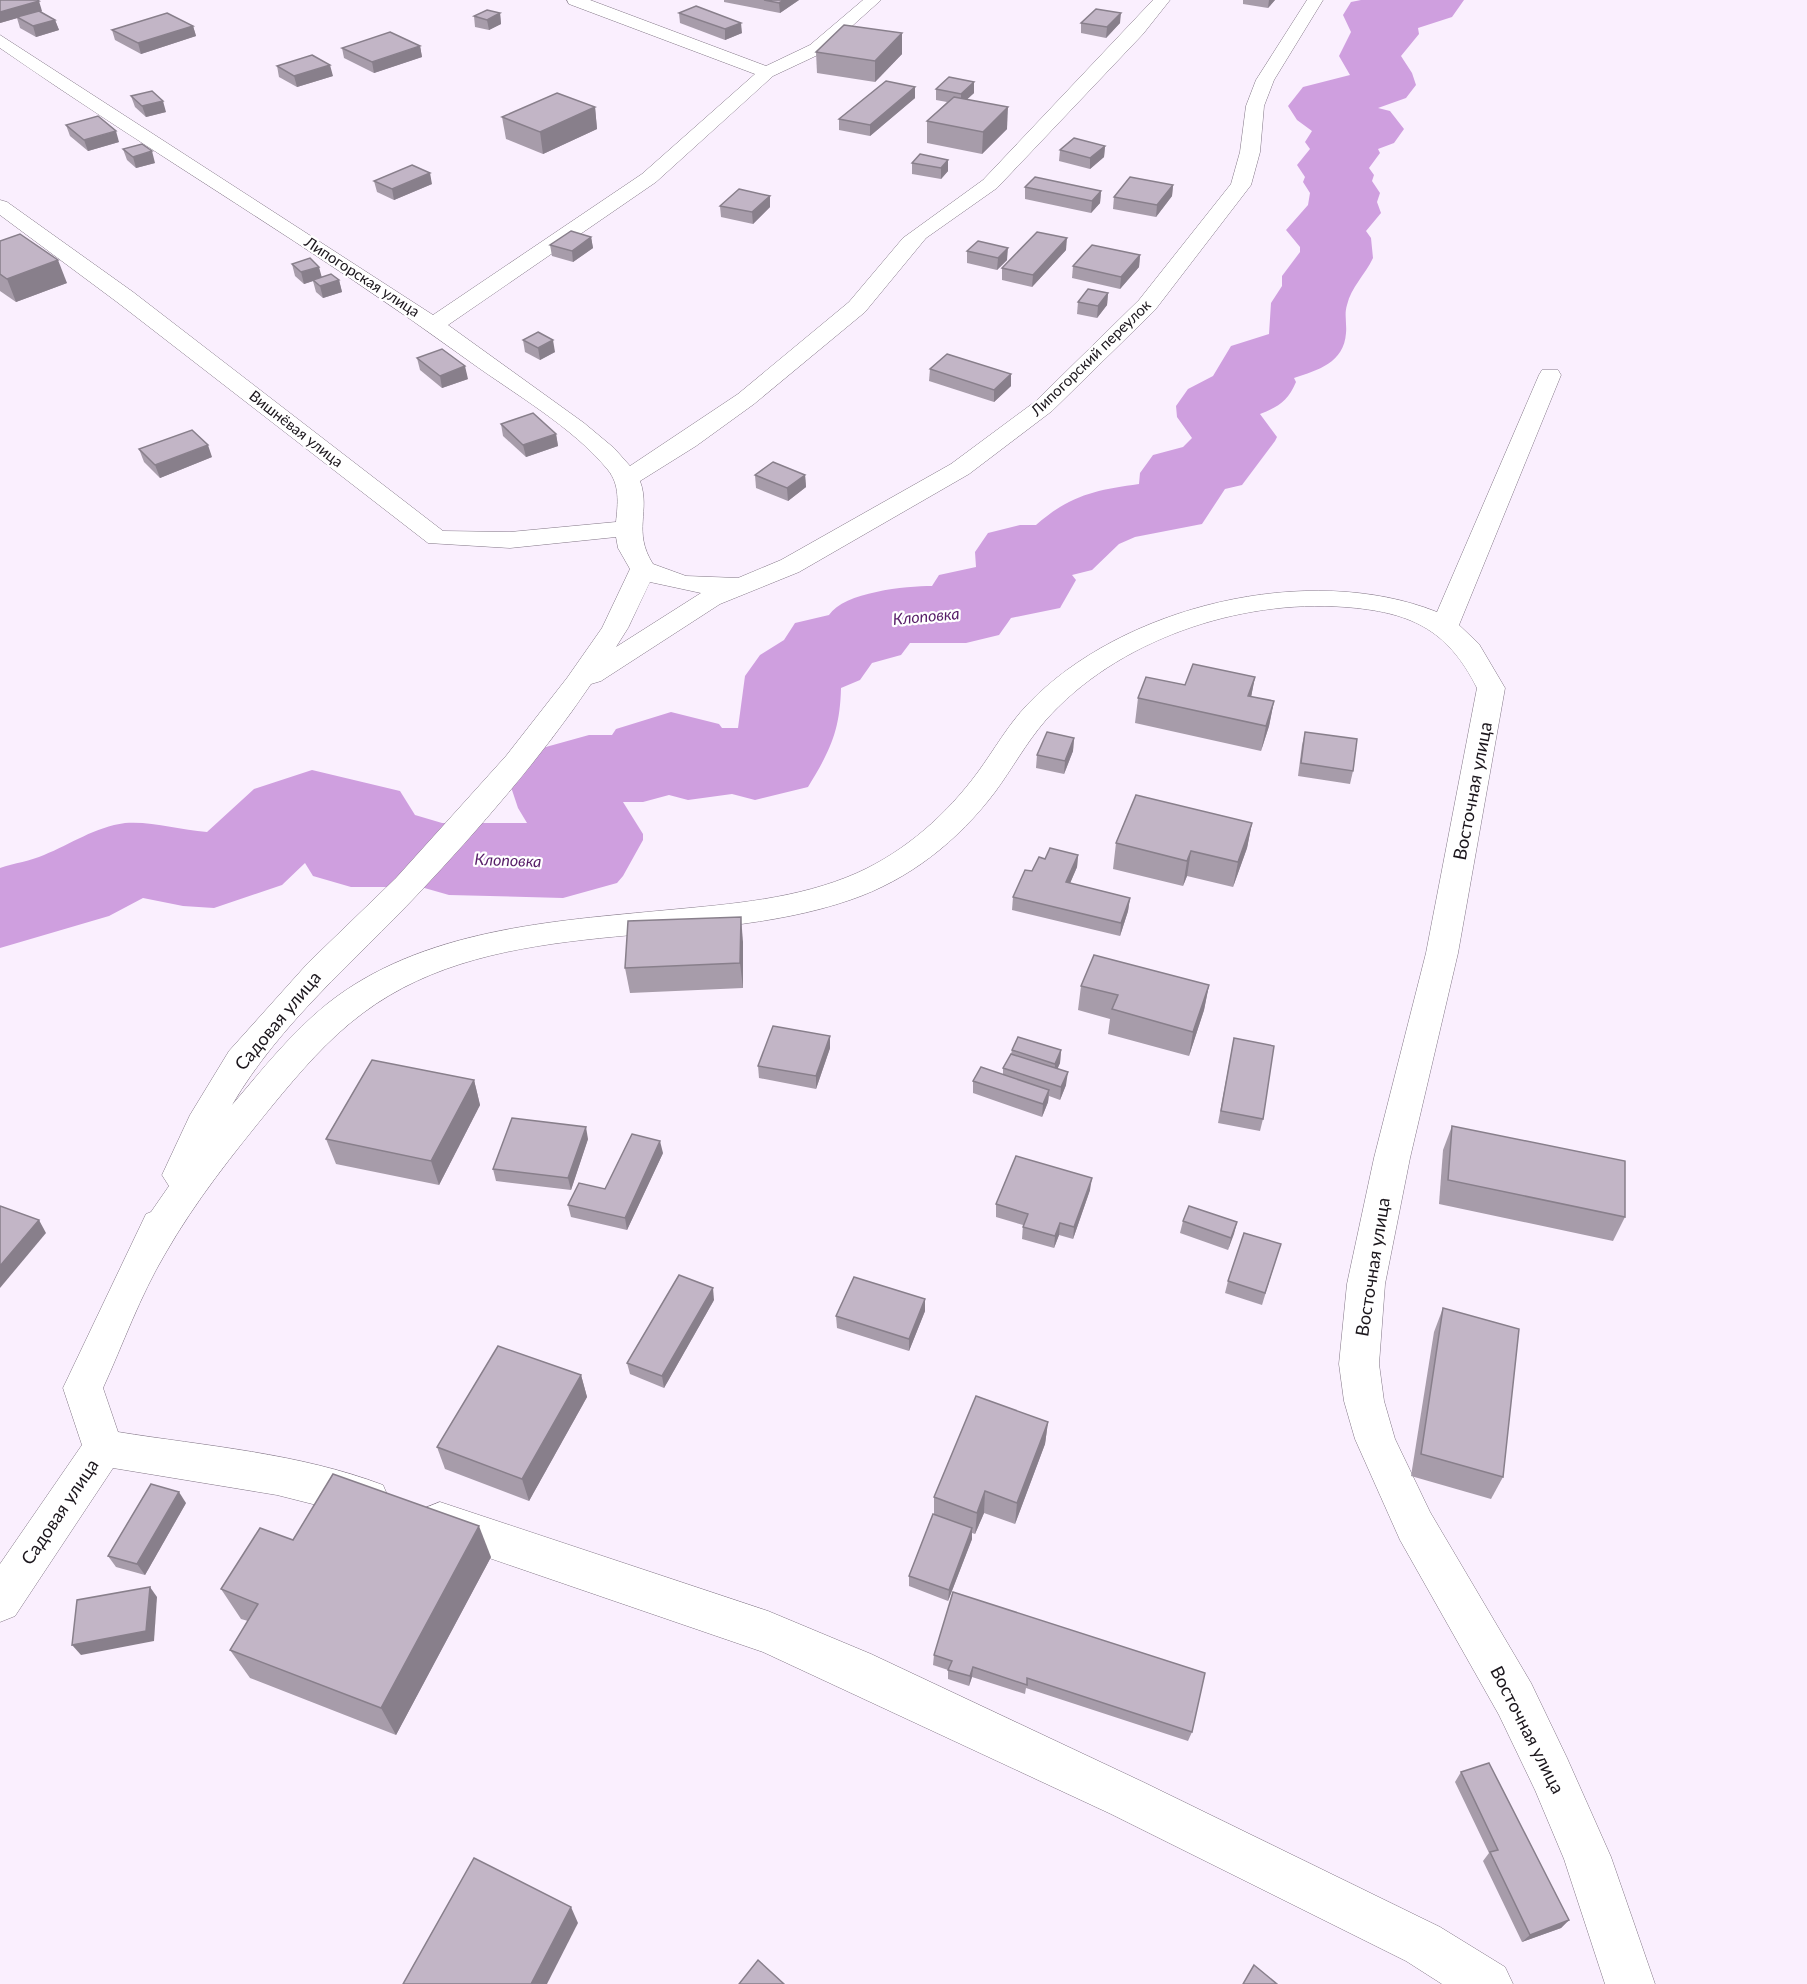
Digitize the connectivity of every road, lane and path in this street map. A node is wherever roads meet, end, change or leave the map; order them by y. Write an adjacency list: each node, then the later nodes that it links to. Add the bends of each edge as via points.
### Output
1 (575, 0): 6 (street)
2 (873, 0): 6 (street, Липогорская улица, via 816,50)
3 (1162, 0): 10 (street, via 990,184 907,244 874,290 856,307 752,396 683,446)
4 (1315, 0): 13 (street, Липогорский переулок, via 1265,80 1255,106 1250,152 1240,185 1147,305 1044,406 960,469 790,566)
5 (0, 39): 8 (street, Липогорская улица, via 63,84)
6 (767, 72): 8 (street, Липогорская улица, via 649,178)
7 (0, 206): 11 (street, Вишнёвая улица, via 437,537 510,540)
8 (435, 324): 10 (street, via 575,428 611,458)
9 (1550, 375): 14 (street)
10 (626, 479): 11 (street, via 630,495)
11 (629, 528): 12 (street, via 629,543)
12 (643, 570): 13 (street, via 695,586); 15 (street, Садовая улица, via 615,628)
13 (750, 583): 15 (street, Липогорский переулок, via 711,598)
14 (1445, 625): 16 (street, Восточная улица, via 1402,608 1331,598 1278,602 1192,620 1090,666 1041,708 962,811 911,856 869,880 806,900 760,909 512,940 406,973 332,1017 285,1066 212,1152); 20 (street, Восточная улица, via 1471,650 1491,688 1442,953 1366,1284 1359,1364 1364,1401 1375,1438 1415,1526 1515,1699 1551,1773 1587,1857)
15 (577, 684): 16 (street, Садовая улица, via 469,819 320,971 242,1060 202,1125)
16 (150, 1245): 17 (street, Садовая улица, via 83,1388)
17 (103, 1448): 18 (street, Садовая улица); 19 (street, via 344,1491 768,1632 1137,1803 1423,1944)
18 (0, 1601)
19 (1488, 1984)
20 (1630, 1984)

